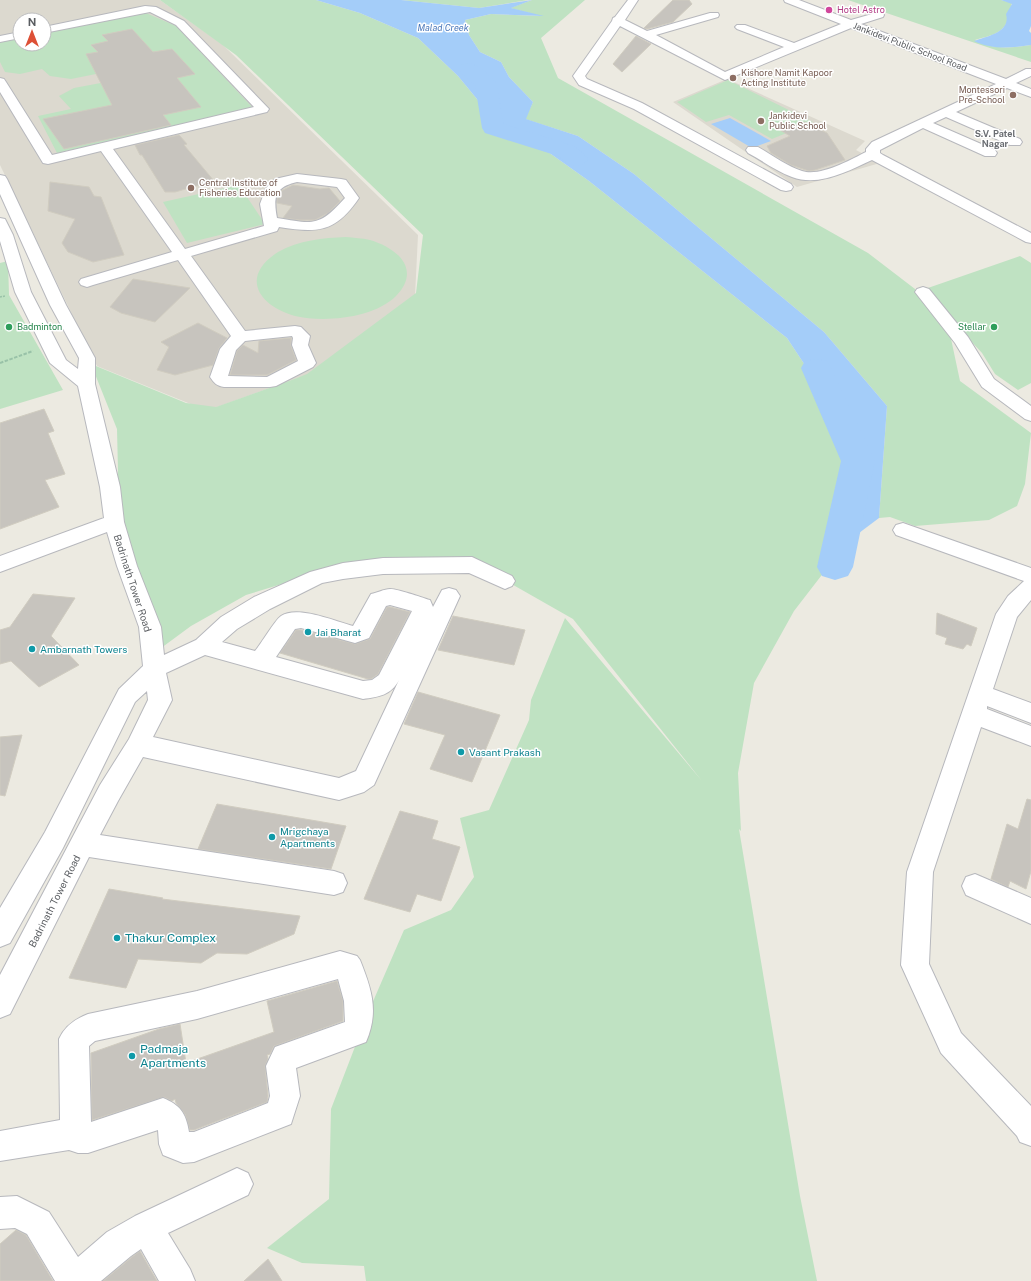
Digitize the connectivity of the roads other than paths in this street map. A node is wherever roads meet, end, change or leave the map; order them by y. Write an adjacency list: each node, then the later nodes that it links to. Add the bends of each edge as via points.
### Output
1 (633, 0): 5 (street)
2 (789, 0): 6 (street, Jankidevi Public School Road)
3 (714, 15): 9 (street)
4 (879, 15): 6 (street)
5 (617, 20): 9 (street); 27 (street, via 579,76 583,82 638,106)
6 (850, 24): 12 (street); 14 (street, Jankidevi Public School Road)
7 (741, 27): 12 (street)
8 (52, 28): 22 (street, via 152,10 180,23 263,108)
9 (645, 35): 12 (street, via 725,76)
10 (12, 37): 11 (street)
11 (0, 39)
12 (794, 47)
13 (1030, 72): 14 (street)
14 (1006, 83): 16 (street, Jankidevi Public School Road); 19 (street)
15 (2, 89): 17 (street)
16 (1031, 93)
17 (14, 105): 18 (street); 22 (street, via 48,160)
18 (0, 109)
19 (946, 112): 20 (street); 21 (street)
20 (922, 124): 24 (street); 25 (street, via 877,145 873,149)
21 (1015, 142)
22 (104, 146): 32 (street)
23 (753, 150): 25 (street, via 794,173 810,177)
24 (990, 153)
25 (874, 154): 30 (street)
26 (0, 180): 36 (street, Badrinath Tower Road, via 58,304 87,358)
27 (786, 187)
28 (271, 221): 28 (street, via 267,204 273,188 280,182 297,178 341,182 352,198 330,222 322,225); 32 (street, via 272,228)
29 (2, 231): 31 (street)
30 (1031, 239)
31 (5, 255): 36 (street, via 59,363)
32 (182, 255): 33 (street); 35 (street)
33 (87, 282)
34 (923, 292): 37 (street, via 962,340 988,383)
35 (240, 336): 35 (street, via 228,349 219,376 224,382 270,382 307,363 300,345 302,336 295,331)
36 (86, 384): 38 (street, Badrinath Tower Road, via 110,487)
37 (1031, 415)
38 (114, 522): 40 (street); 47 (street, Badrinath Tower Road, via 126,566 150,627)
39 (903, 530): 41 (street)
40 (0, 564)
41 (1031, 576)
42 (506, 581): 45 (street, via 472,565 384,566 343,571 317,577 262,603 229,623)
43 (1031, 587): 48 (street, via 1007,614)
44 (450, 596): 51 (street, via 365,778 355,784 339,789)
45 (204, 646): 46 (street); 47 (street)
46 (261, 662): 46 (street, via 363,690 377,688 387,681 423,611 422,606 390,596 379,600 361,632 355,634 301,620 288,622)
47 (154, 669): 51 (street, Badrinath Tower Road, via 160,700); 56 (street, via 127,696 54,840)
48 (977, 704): 49 (street); 50 (street); 58 (street, via 920,872 915,965 951,1043)
49 (1031, 713)
50 (1031, 736)
51 (137, 746): 52 (street, Badrinath Tower Road)
52 (83, 844): 53 (street); 57 (street, Badrinath Tower Road)
53 (334, 883)
54 (975, 886): 55 (street)
55 (1031, 911)
56 (0, 934)
57 (0, 1004)
58 (1031, 1131)
59 (76, 1133): 59 (street, via 74,1039 88,1028 197,1005 340,965 347,966 350,970 361,1014 360,1024 356,1032 285,1057 281,1066 285,1096 280,1113 194,1147 183,1148 174,1144 172,1120 163,1113 88,1138 78,1138); 60 (street)
60 (0, 1146)
61 (236, 1184): 63 (street)
62 (0, 1213): 63 (street, via 17,1212 38,1223 68,1271 84,1275 119,1244)
63 (146, 1227): 64 (street)
64 (178, 1281)

